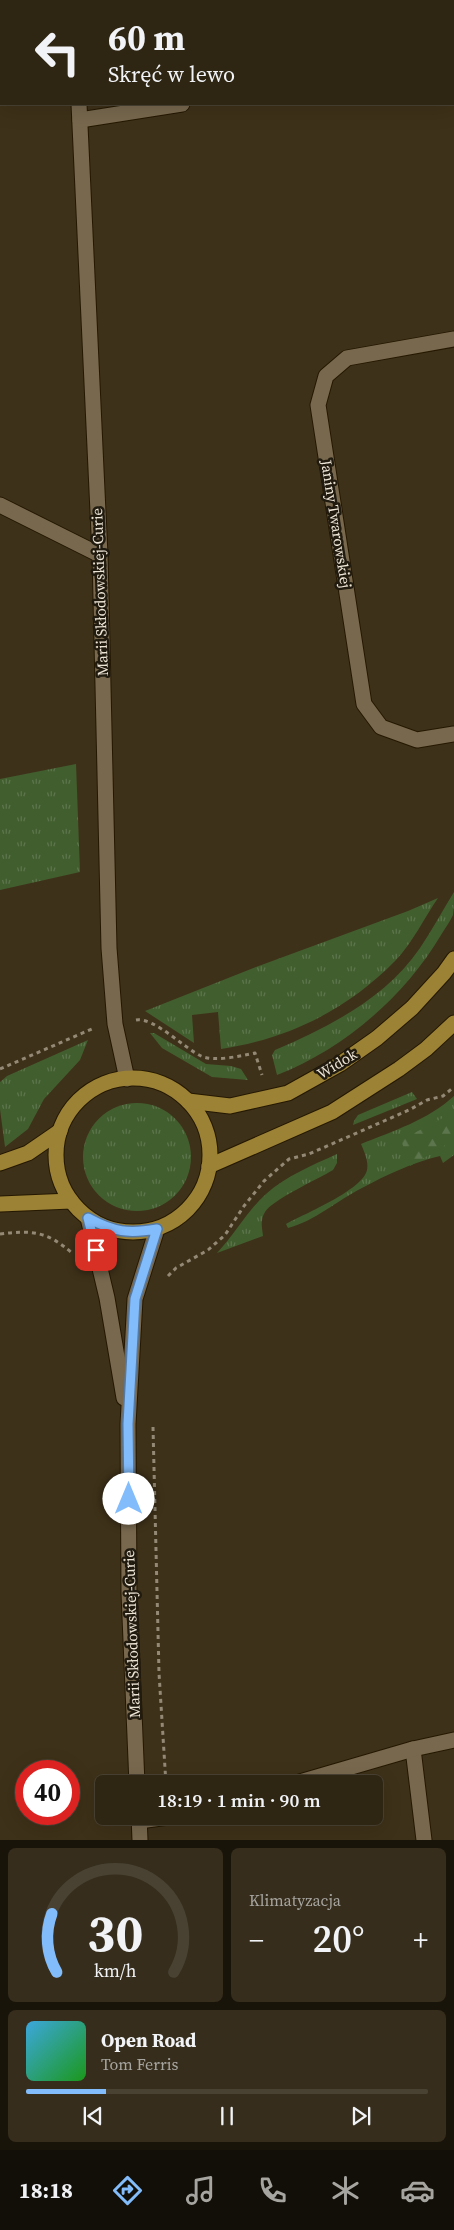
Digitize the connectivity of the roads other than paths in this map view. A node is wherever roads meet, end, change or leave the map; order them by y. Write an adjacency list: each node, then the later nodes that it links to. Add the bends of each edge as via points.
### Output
1 (79, 105): 3 (street, Marii Skłodowskiej-Curie)
2 (176, 105): 3 (street)
3 (80, 120): 6 (street, Marii Skłodowskiej-Curie)
4 (454, 339): 7 (street, Janiny Twarowskiej, via 347,358 326,376 318,405 364,704 381,726 417,740)
5 (0, 505): 6 (street)
6 (100, 555): 10 (street, Marii Skłodowskiej-Curie, via 109,948 115,1024)
7 (454, 734)
8 (454, 959): 11 (main road, Widok, via 412,1008 377,1038 340,1064 288,1092 230,1106)
9 (454, 1023): 14 (main road, via 399,1069 332,1112)
10 (127, 1078): 11 (main road, via 149,1080 170,1088); 12 (main road, via 105,1084 85,1095 70,1111)
11 (188, 1101): 14 (main road, via 202,1120 209,1142)
12 (60, 1131): 13 (main road, via 28,1153); 15 (main road, via 56,1156 60,1180)
13 (0, 1163)
14 (209, 1166): 18 (main road, via 204,1187 192,1205)
15 (71, 1202): 16 (main road); 17 (main road)
16 (0, 1204)
17 (88, 1218): 18 (main road, via 109,1229 133,1233); 19 (street, Marii Skłodowskiej-Curie)
18 (157, 1229): 19 (street, Marii Skłodowskiej-Curie, via 135,1299)
19 (128, 1424): 22 (street, Marii Skłodowskiej-Curie, via 129,1593)
20 (454, 1740): 21 (street)
21 (413, 1749): 23 (street); 26 (street)
22 (138, 1775)
23 (324, 1775)
24 (139, 1825): 25 (street)
25 (140, 1840)
26 (424, 1840)

